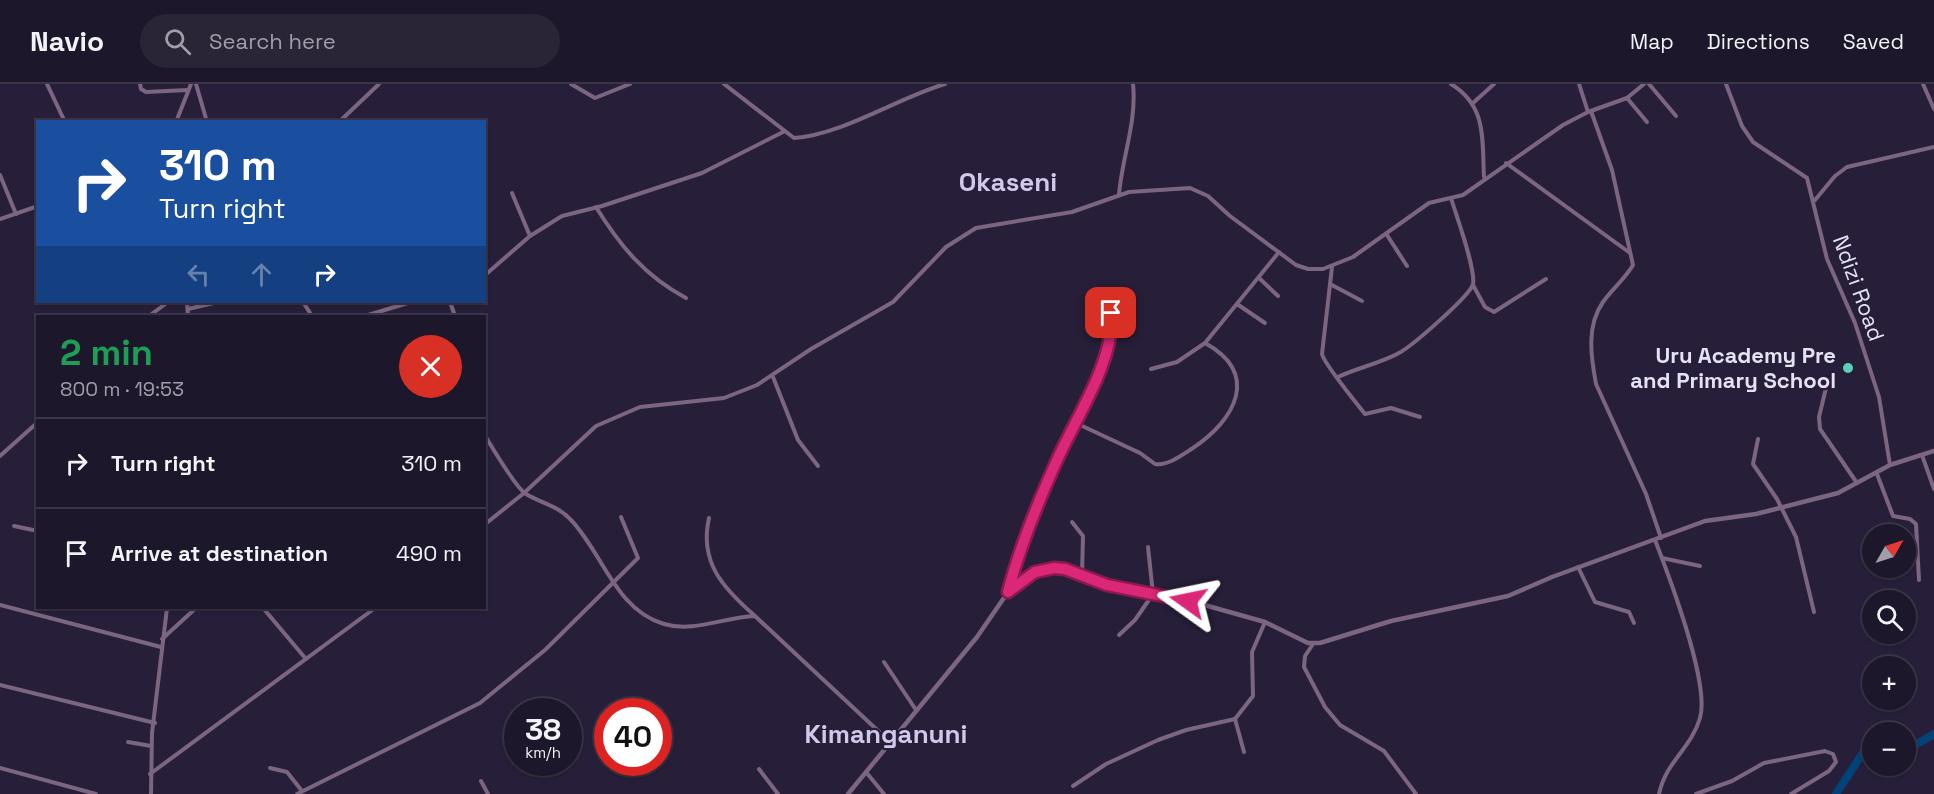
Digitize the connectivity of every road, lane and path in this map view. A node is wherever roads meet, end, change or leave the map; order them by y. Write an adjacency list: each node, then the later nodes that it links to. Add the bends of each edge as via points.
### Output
1 (47, 84): 25 (street)
2 (140, 84): 18 (street, via 146,92)
3 (379, 84): 28 (street)
4 (571, 84): 5 (street, via 595,98)
5 (630, 84)
6 (724, 84): 30 (street)
7 (945, 84): 30 (street, via 805,136 794,138)
8 (1133, 84): 36 (street, via 1135,113 1121,168)
9 (1451, 84): 19 (street)
10 (1462, 84): 19 (street)
11 (1494, 84): 21 (street)
12 (1580, 84): 23 (street)
13 (1644, 84): 20 (street)
14 (1649, 84): 24 (street)
15 (1726, 84): 38 (street, Ndizi Road, via 1742,126 1753,142 1801,172)
16 (1923, 84): 22 (street)
17 (196, 85): 18 (street); 27 (street)
18 (188, 90): 26 (street)
19 (1463, 92): 21 (street)
20 (1627, 98): 23 (street); 29 (street)
21 (1473, 103): 34 (street, via 1480,119)
22 (1934, 110)
23 (1590, 111): 32 (street); 46 (street, via 1612,170)
24 (1676, 116)
25 (64, 120)
26 (177, 120)
27 (206, 120)
28 (341, 120)
29 (1647, 122)
30 (783, 132): 40 (street, via 702,173)
31 (1934, 147): 38 (street, via 1847,167)
32 (1506, 163): 34 (street); 46 (street)
33 (0, 175): 41 (street)
34 (1484, 178): 37 (street, via 1463,195)
35 (512, 193): 44 (street)
36 (1119, 195): 45 (street, via 1160,189 1200,191); 70 (street, via 1072,212 976,228 946,247 893,302 811,349)
37 (1451, 198): 43 (street, via 1429,203); 53 (street)
38 (1814, 200): 82 (street, Ndizi Road, via 1827,259 1855,323 1876,388)
39 (36, 207): 41 (street)
40 (596, 207): 44 (street, via 569,213); 56 (street, via 637,264)
41 (16, 214): 42 (street)
42 (0, 219)
43 (1387, 235): 47 (street); 48 (street)
44 (530, 236): 49 (street)
45 (1279, 252): 48 (street, via 1303,268); 50 (street)
46 (1631, 253): 94 (street, via 1633,265 1596,312 1593,368 1596,384 1646,494)
47 (1407, 266)
48 (1332, 267): 52 (street)
49 (486, 274)
50 (1259, 278): 55 (street); 62 (street)
51 (1546, 279): 53 (street, via 1494,312 1485,307)
52 (1330, 284): 57 (street); 71 (street, via 1322,354 1325,364)
53 (1473, 284): 71 (street, via 1459,303 1402,351)
54 (1097, 296): 75 (street, via 1110,307 1112,332)
55 (1278, 296)
56 (686, 298)
57 (1362, 301)
58 (167, 303): 64 (street)
59 (187, 303): 63 (street)
60 (214, 303): 63 (street)
61 (408, 303): 66 (street)
62 (1237, 304): 67 (street); 68 (street)
63 (188, 309): 65 (street)
64 (150, 315)
65 (188, 315)
66 (368, 315)
67 (1265, 323)
68 (1205, 343): 69 (street, via 1177,362); 75 (street, via 1231,366 1238,389 1222,422 1186,452 1158,465)
69 (1151, 369)
70 (773, 377): 81 (street, via 798,440); 86 (street, via 724,398 652,404 603,422)
71 (1338, 377): 73 (street, via 1365,414 1391,408)
72 (1826, 388): 84 (street, via 1820,429)
73 (1420, 417)
74 (36, 424): 80 (street)
75 (1078, 424): 102 (street, via 1033,515)
76 (486, 437): 86 (street)
77 (1758, 439): 87 (street, via 1753,464)
78 (1934, 451): 79 (street)
79 (1922, 454): 82 (street); 85 (street)
80 (0, 456)
81 (818, 465)
82 (1890, 465): 83 (street)
83 (1877, 474): 84 (street); 101 (street, via 1893,516 1916,524)
84 (1857, 483): 87 (street, via 1838,494)
85 (1934, 489)
86 (524, 493): 91 (street); 100 (street, via 571,520)
87 (1782, 507): 94 (street, via 1705,521); 109 (street, via 1803,558)
88 (621, 517): 100 (street, via 638,558)
89 (709, 518): 110 (street, via 706,544 715,571)
90 (1072, 522): 99 (street, via 1083,537)
91 (486, 523)
92 (14, 526): 93 (street)
93 (36, 531)
94 (1658, 539): 96 (street); 98 (street)
95 (1148, 547): 103 (street)
96 (1662, 558): 97 (street); 143 (street, via 1703,703 1697,728 1664,773)
97 (1700, 566)
98 (1578, 567): 112 (street, via 1595,602 1629,612); 115 (street, via 1484,603 1391,621)
99 (1082, 575): 102 (street, via 1065,569 1044,569); 103 (street, via 1107,585)
100 (612, 580): 110 (street, via 635,607 662,624 694,626); 134 (street, via 544,650 480,703)
101 (1919, 580)
102 (1008, 592): 120 (street, via 977,637)
103 (1153, 594): 111 (street); 113 (street)
104 (0, 605): 116 (street)
105 (167, 609): 114 (street)
106 (195, 609): 114 (street)
107 (264, 609): 117 (street)
108 (374, 609): 117 (street)
109 (1814, 612)
110 (754, 616): 123 (street)
111 (1264, 622): 115 (street); 121 (street, via 1252,652 1253,696)
112 (1634, 623)
113 (1119, 635)
114 (162, 639): 116 (street)
115 (1313, 644): 142 (street, via 1305,656 1304,667 1325,706 1340,725 1384,751)
116 (161, 647): 122 (street)
117 (306, 659): 131 (street)
118 (884, 662): 120 (street)
119 (0, 686): 122 (street)
120 (916, 710): 123 (street)
121 (1235, 719): 126 (street); 133 (street, via 1158,740 1106,764)
122 (155, 723): 125 (street)
123 (889, 741): 130 (street)
124 (128, 742): 125 (street)
125 (151, 746): 131 (street)
126 (1244, 752)
127 (0, 768): 135 (street)
128 (270, 768): 134 (street, via 287,772)
129 (759, 769): 139 (street)
130 (866, 772): 140 (street); 141 (street)
131 (150, 774): 136 (street)
132 (481, 781): 138 (street)
133 (1072, 786)
134 (302, 791): 137 (street)
135 (96, 794)
136 (151, 794)
137 (297, 794)
138 (488, 794)
139 (778, 794)
140 (848, 794)
141 (884, 794)
142 (1416, 794)
143 (1659, 794)
144 (1696, 794): 145 (street, via 1732,781 1764,763 1825,751 1833,754 1836,762 1829,771)
145 (1791, 794)

